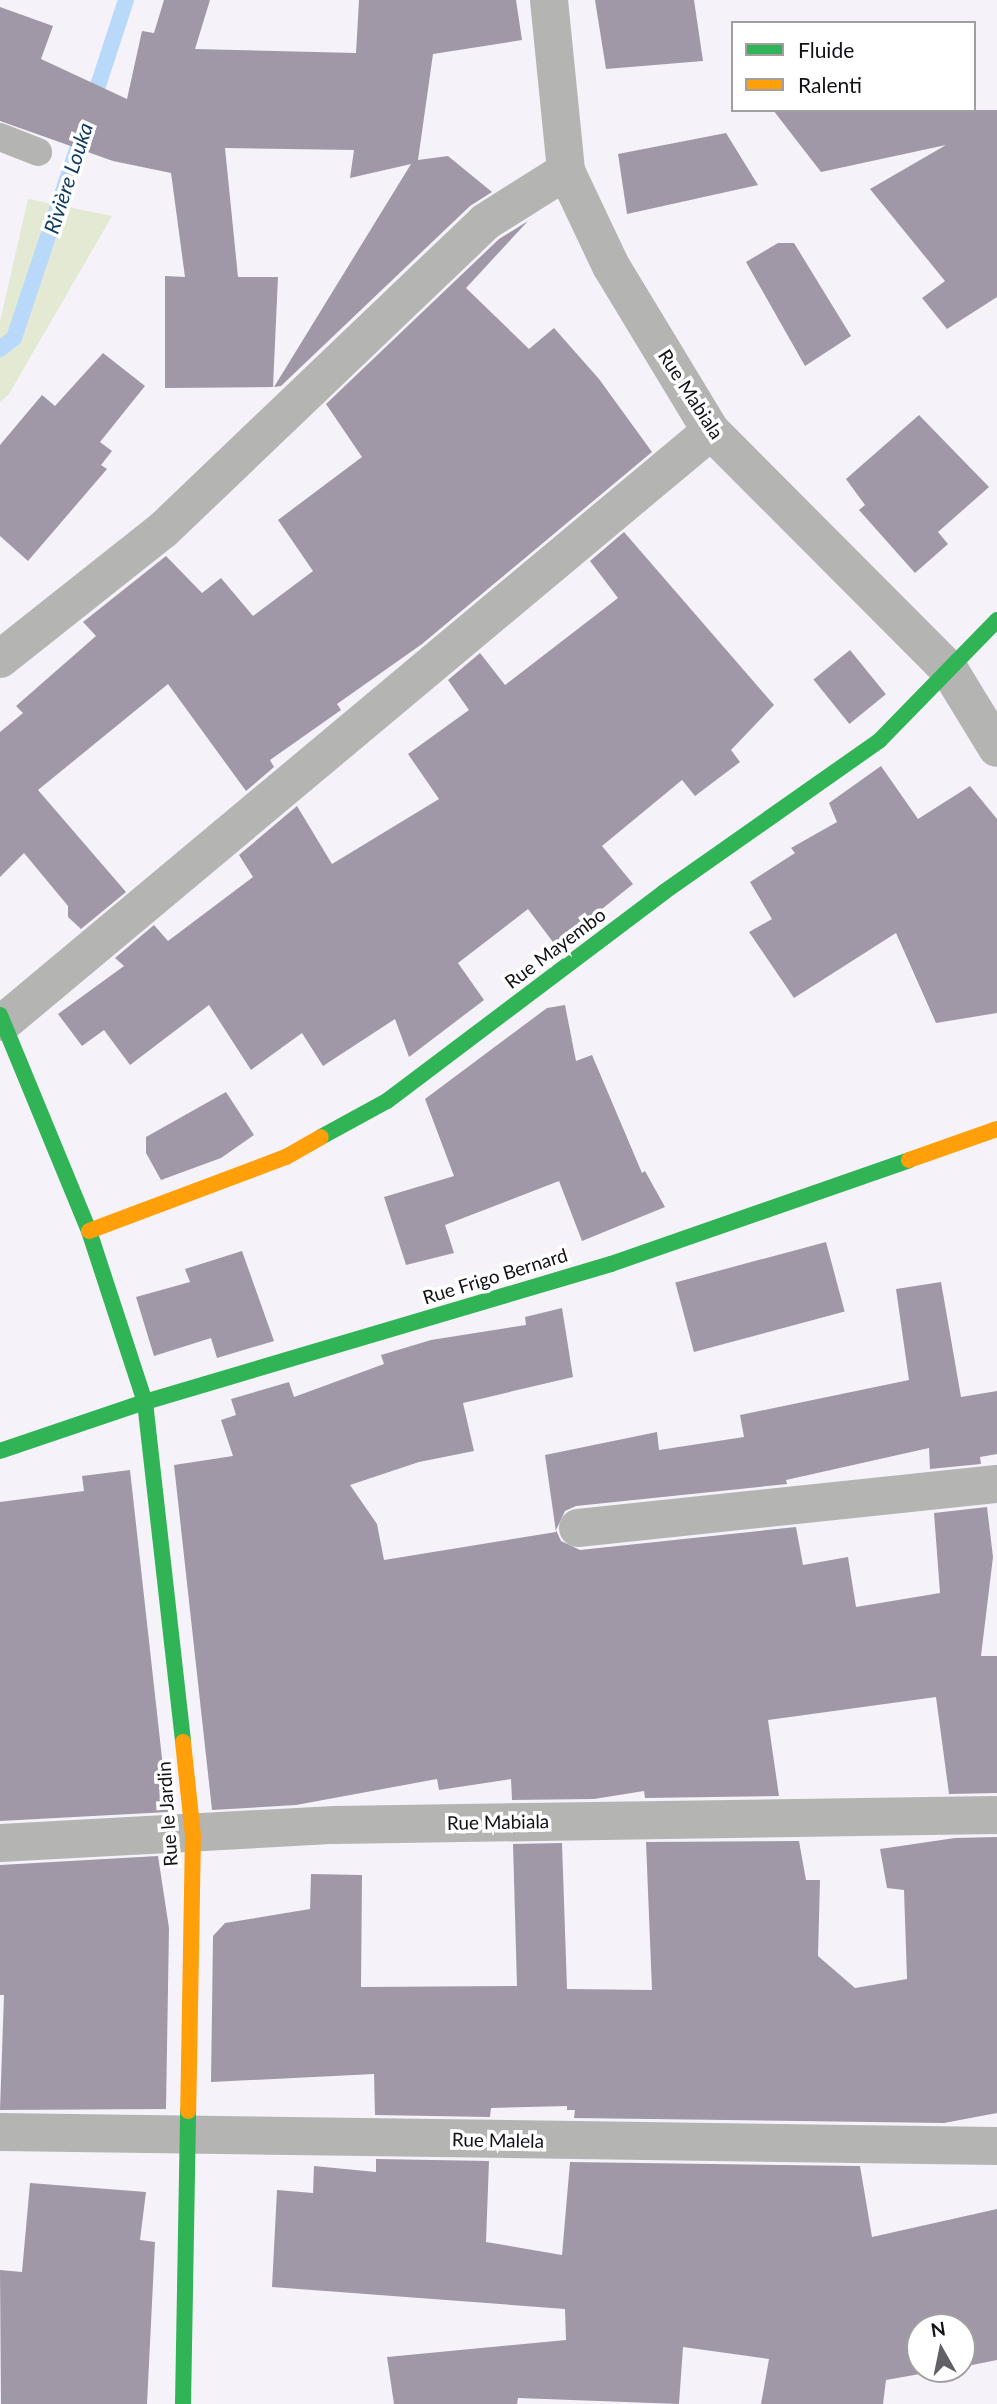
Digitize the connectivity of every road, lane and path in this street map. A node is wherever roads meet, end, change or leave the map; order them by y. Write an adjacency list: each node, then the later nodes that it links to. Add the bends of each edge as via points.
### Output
1 (549, 0): 4 (street, Rue Mabiala)
2 (0, 137): 3 (lane)
3 (38, 152)
4 (566, 171): 5 (street, Rue Mabiala, via 611,266); 7 (street, via 485,222 163,530)
5 (711, 431): 8 (street, Rue Mabiala); 10 (street)
6 (997, 620): 8 (street, Rue Mayembo)
7 (0, 659)
8 (950, 671): 9 (street, Rue Mabiala); 12 (street, Rue Mayembo, via 880,740 664,892 387,1101 286,1157)
9 (997, 748)
10 (2, 1018): 12 (street, Rue le Jardin)
11 (997, 1129): 13 (street, Rue Frigo Bernard, via 611,1264)
12 (89, 1231): 13 (street, Rue le Jardin)
13 (145, 1402): 14 (street, Rue Frigo Bernard); 18 (street, Rue le Jardin)
14 (0, 1451)
15 (997, 1484): 16 (street)
16 (578, 1528)
17 (997, 1815): 18 (street, Rue Mabiala, via 348,1825)
18 (192, 1835): 19 (street, Rue Mabiala); 21 (street, Rue le Jardin)
19 (0, 1843)
20 (0, 2132): 21 (street, Rue Malela)
21 (190, 2137): 22 (street, Rue Malela); 23 (street, Rue le Jardin)
22 (997, 2146)
23 (183, 2404)

